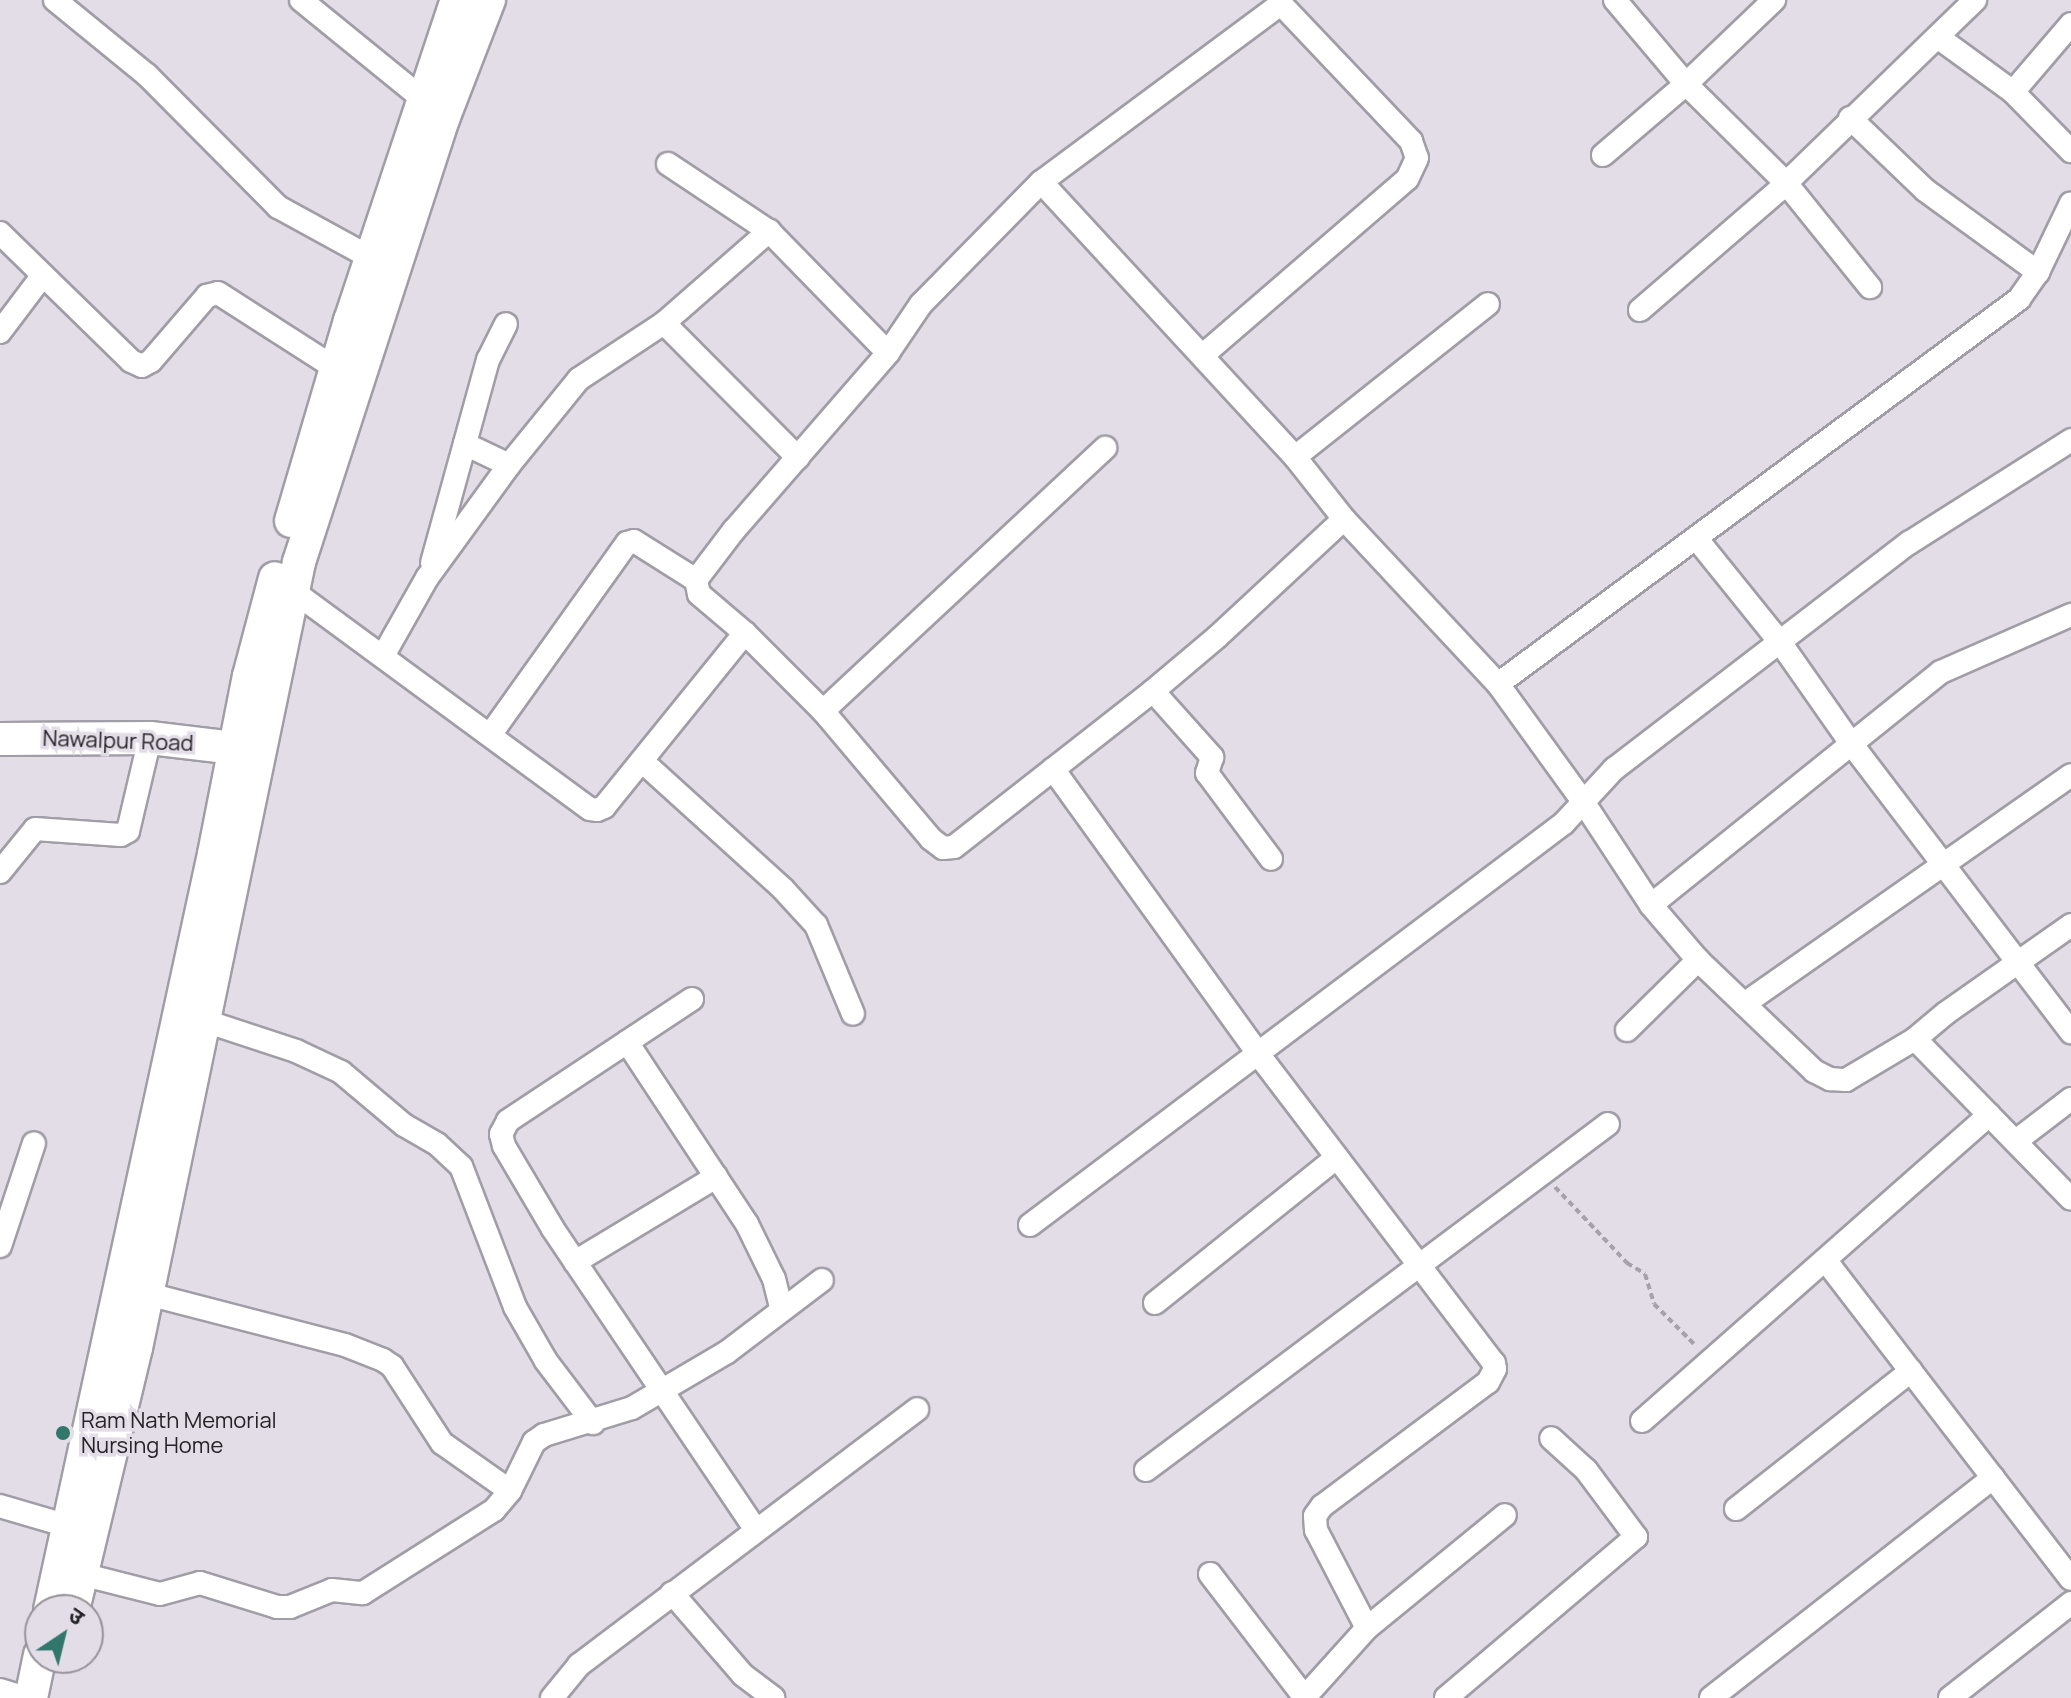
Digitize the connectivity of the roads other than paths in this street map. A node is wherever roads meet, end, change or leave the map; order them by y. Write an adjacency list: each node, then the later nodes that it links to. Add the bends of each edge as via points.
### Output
1 (55, 0): 23 (street, via 147,75 278,207)
2 (301, 0): 13 (street)
3 (457, 0): 13 (street)
4 (489, 0): 45 (street, via 443,119)
5 (1615, 0): 11 (street)
6 (1774, 0): 11 (street)
7 (1975, 0): 10 (street)
8 (1283, 2): 18 (street); 33 (street, via 1411,141 1417,158 1407,179)
9 (2071, 24): 12 (street)
10 (1939, 38): 12 (street); 14 (street)
11 (1686, 84): 16 (street); 19 (street)
12 (2013, 92): 15 (street)
13 (424, 100): 23 (street)
14 (1850, 118): 19 (street); 24 (street, via 1925,190)
15 (2071, 151)
16 (1603, 155)
17 (668, 164): 21 (street)
18 (1041, 182): 32 (street, via 921,304); 33 (street)
19 (1786, 183): 26 (street); 28 (street)
20 (2071, 203): 24 (street)
21 (769, 231): 29 (street); 32 (street)
22 (0, 233): 25 (street)
23 (371, 258): 34 (street)
24 (2038, 272): 42 (street, via 2019,299)
25 (43, 275): 31 (street); 34 (street, via 142,366 207,296 218,293)
26 (1870, 287)
27 (1488, 304): 38 (street)
28 (1640, 310)
29 (664, 323): 39 (street); 40 (street, via 579,379)
30 (506, 324): 36 (street, via 488,360)
31 (0, 332)
32 (888, 353): 39 (street)
33 (1203, 355): 38 (street)
34 (335, 368): 57 (street, via 249,676)
35 (2071, 440): 48 (street, via 1909,543)
36 (465, 444): 40 (street); 43 (street)
37 (1105, 448): 52 (street)
38 (1295, 457): 41 (street)
39 (798, 458): 44 (street)
40 (509, 465): 43 (street)
41 (1344, 519): 50 (street); 51 (street)
42 (1696, 538): 48 (street); 50 (street)
43 (427, 578): 49 (street)
44 (696, 580): 47 (street, via 699,594); 53 (street, via 634,541 627,543)
45 (293, 591): 49 (street); 72 (street)
46 (2071, 615): 56 (street, via 1941,672)
47 (745, 633): 52 (street); 58 (street)
48 (1780, 642): 56 (street); 61 (street, via 1614,769)
49 (383, 656): 53 (street)
50 (1498, 684): 61 (street)
51 (1153, 691): 59 (street); 62 (street, via 1212,757 1207,773)
52 (823, 711): 59 (street, via 943,848 954,847)
53 (490, 735): 58 (street, via 590,809 604,807)
54 (150, 738): 55 (street, Nawalpur Road); 57 (street, Nawalpur Road); 64 (street, via 128,831 121,835 35,829)
55 (0, 739)
56 (1850, 742): 63 (street); 65 (street)
57 (235, 748): 107 (street)
58 (642, 761): 71 (street, via 816,925)
59 (1053, 769): 77 (street)
60 (2071, 775): 63 (street)
61 (1584, 803): 65 (street); 77 (street)
62 (1271, 859)
63 (1944, 867): 68 (street); 70 (street)
64 (0, 872)
65 (1651, 905): 67 (street)
66 (2071, 925): 68 (street)
67 (1698, 960): 70 (street); 73 (street)
68 (2019, 963): 74 (street); 75 (street)
69 (692, 999): 76 (street)
70 (1744, 1004): 75 (street, via 1814,1071 1830,1079 1846,1080)
71 (853, 1014)
72 (205, 1021): 92 (street); 99 (street, via 341,1072 461,1166 515,1307 546,1361)
73 (1627, 1030)
74 (2071, 1032)
75 (1915, 1039): 79 (street)
76 (627, 1042): 84 (street); 89 (street, via 508,1121 501,1134 512,1162)
77 (1259, 1055): 83 (street); 86 (street)
78 (2071, 1099): 81 (street)
79 (1989, 1115): 81 (street); 88 (street)
80 (1608, 1124): 90 (street)
81 (2016, 1141): 85 (street)
82 (34, 1143): 87 (street)
83 (1337, 1157): 90 (street); 93 (street)
84 (716, 1177): 89 (street); 94 (street, via 764,1257)
85 (2071, 1199)
86 (1030, 1225)
87 (0, 1246)
88 (1826, 1261): 95 (street); 98 (street)
89 (575, 1262): 96 (street)
90 (1421, 1267): 101 (street); 116 (street, via 1495,1369 1488,1382 1315,1516 1316,1530)
91 (822, 1280): 94 (street)
92 (148, 1294): 103 (street, via 345,1345 383,1360 442,1443); 109 (street)
93 (1155, 1303)
94 (782, 1310): 96 (street)
95 (1911, 1371): 102 (street); 105 (street)
96 (661, 1392): 99 (street); 108 (street)
97 (917, 1409): 108 (street)
98 (1642, 1421)
99 (593, 1423): 103 (street, via 534,1442)
100 (1551, 1438): 125 (street, via 1586,1470 1636,1537)
101 (1146, 1470)
102 (1993, 1478): 111 (street); 126 (street)
103 (510, 1491): 109 (street, via 494,1510 363,1593 332,1590 277,1607 200,1583 160,1594)
104 (0, 1506): 107 (street)
105 (1736, 1509)
106 (1505, 1515): 116 (street)
107 (68, 1526): 113 (street)
108 (756, 1530): 112 (street)
109 (81, 1574): 114 (street)
110 (1210, 1574): 124 (street)
111 (2071, 1579)
112 (672, 1593): 122 (street, via 579,1665); 123 (street, via 743,1675)
113 (53, 1594)
114 (77, 1594)
115 (2071, 1603): 127 (street)
116 (1367, 1628): 124 (street)
117 (35, 1674): 120 (street)
118 (57, 1674): 121 (street)
119 (0, 1690): 120 (street)
120 (29, 1698)
121 (52, 1698)
122 (552, 1698)
123 (773, 1698)
124 (1305, 1698)
125 (1446, 1698)
126 (1711, 1698)
127 (1950, 1698)

